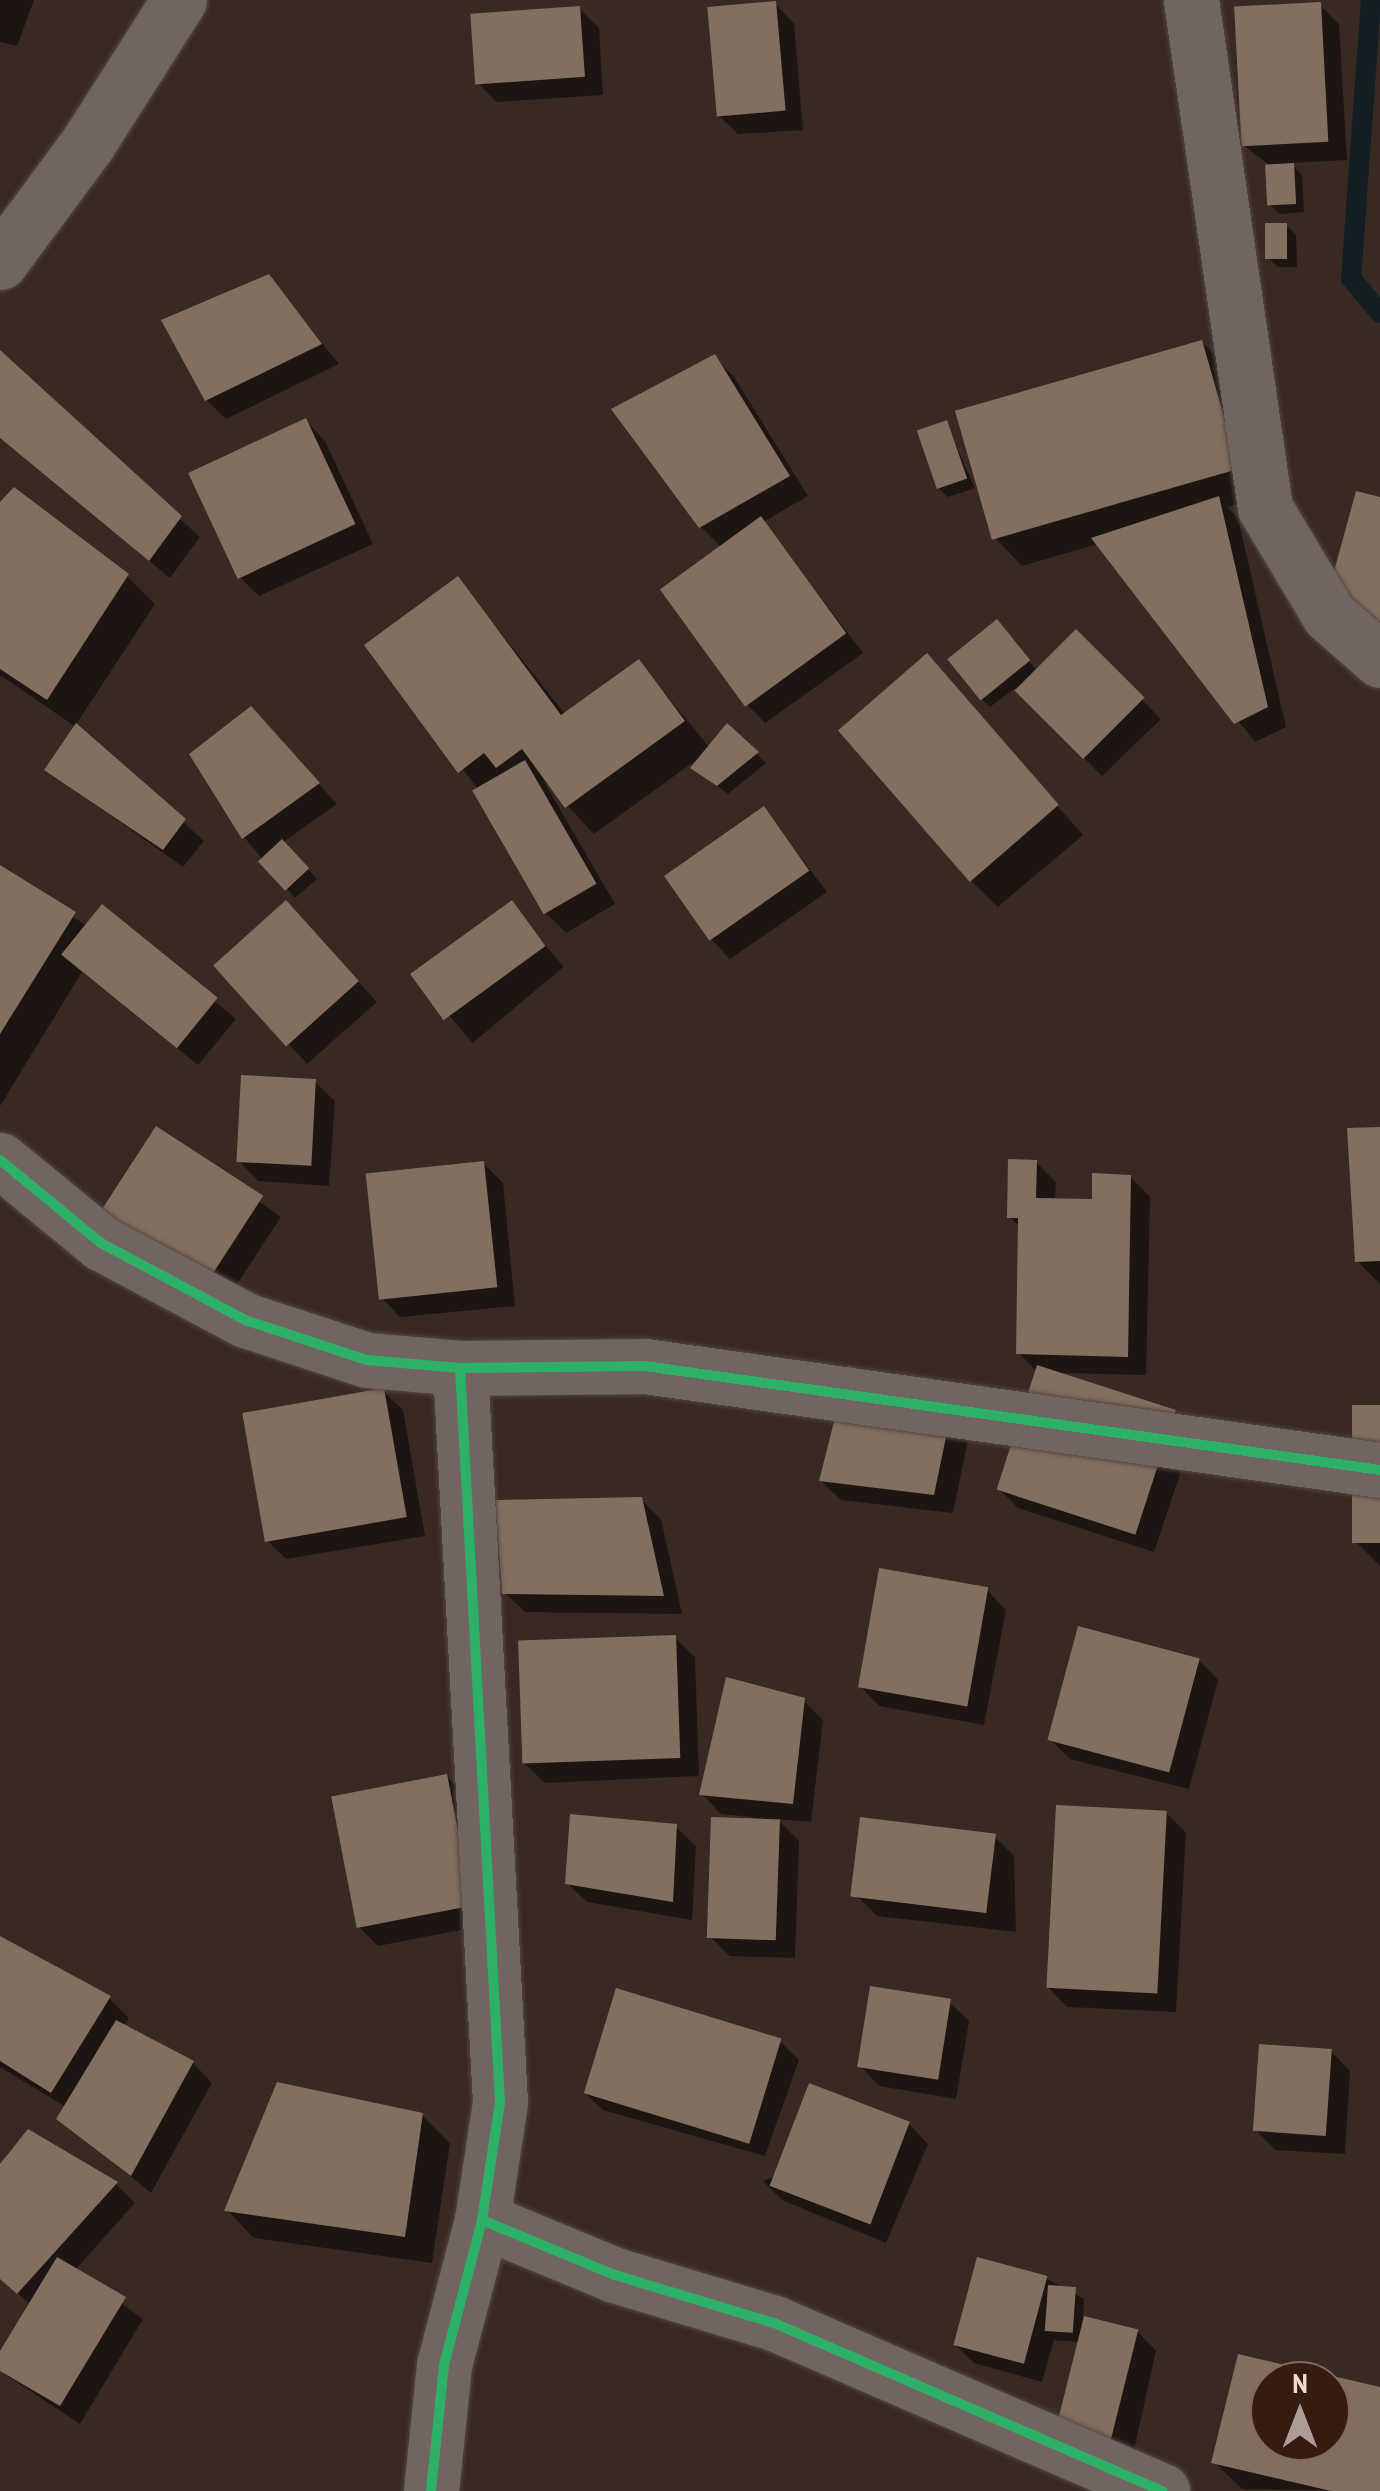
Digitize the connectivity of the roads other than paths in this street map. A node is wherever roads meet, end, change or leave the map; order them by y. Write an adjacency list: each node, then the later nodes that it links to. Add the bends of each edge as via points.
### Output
1 (179, 0): 3 (street, via 88,143)
2 (1191, 0): 4 (street, via 1266,508 1329,615)
3 (0, 262)
4 (1380, 660)
5 (0, 1160): 6 (street, via 101,1243 245,1320 367,1360)
6 (460, 1368): 7 (street, via 645,1366); 8 (street, via 500,2102)
7 (1380, 1470)
8 (482, 2220): 9 (street, via 444,2365); 10 (street, via 615,2275 774,2323)
9 (431, 2491)
10 (1162, 2491)

